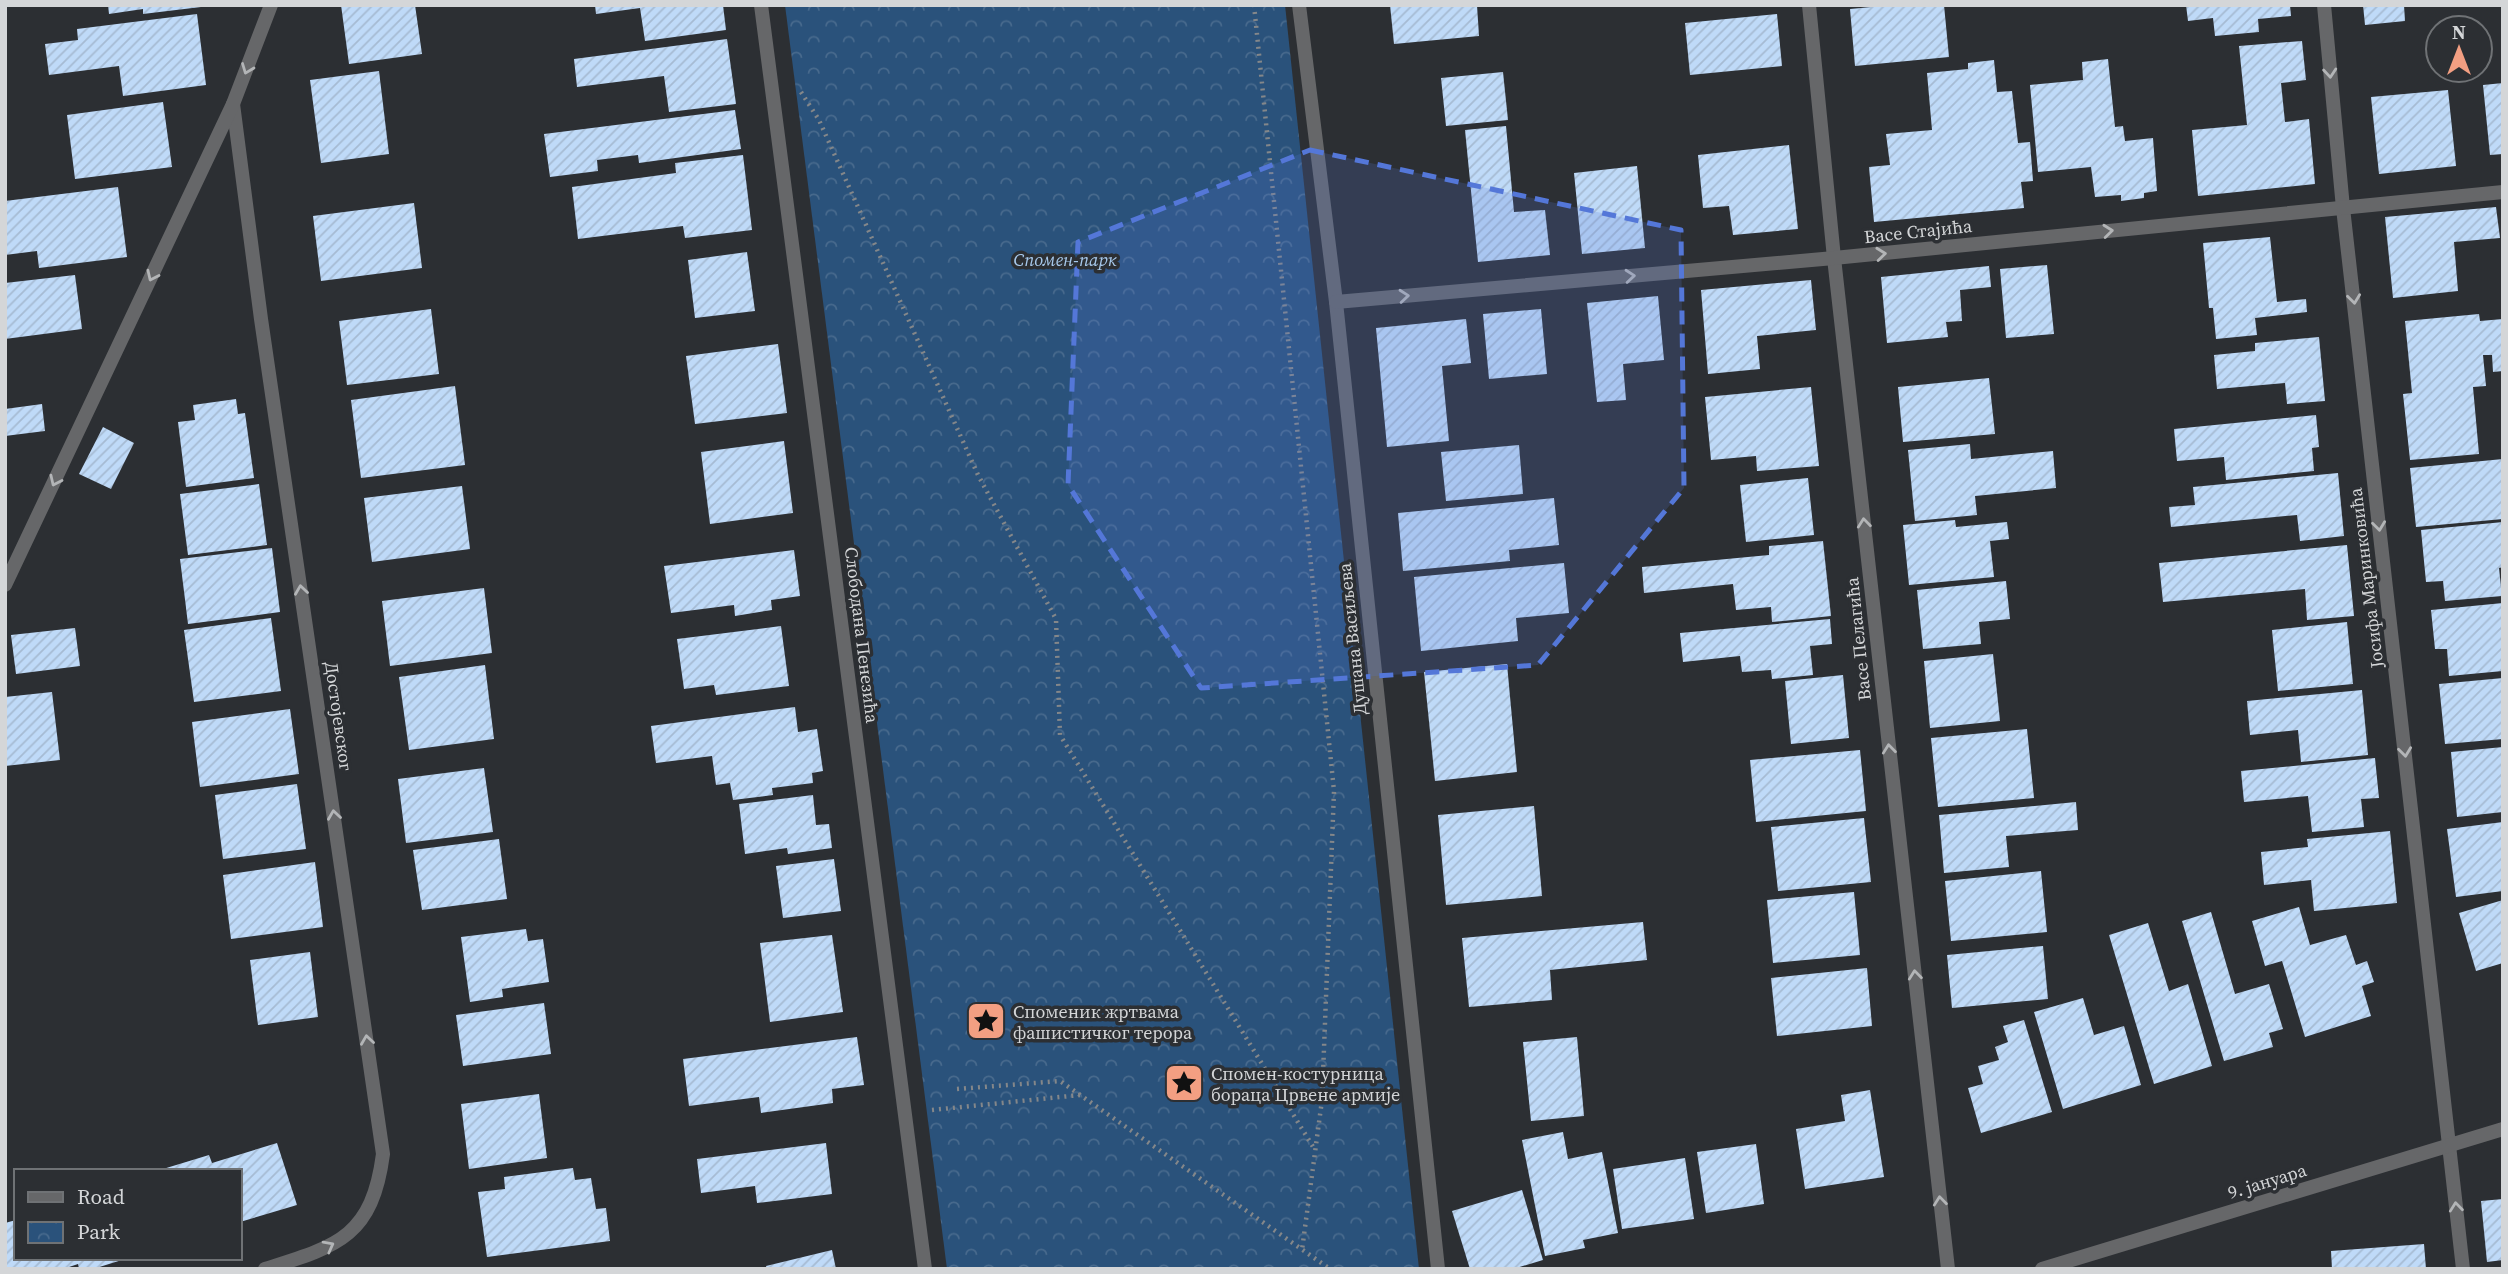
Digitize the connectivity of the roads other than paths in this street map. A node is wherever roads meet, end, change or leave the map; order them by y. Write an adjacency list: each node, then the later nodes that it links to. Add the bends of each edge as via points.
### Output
1 (271, 5): 6 (street, Достојевског, one-way to 6)
2 (761, 5): 15 (street, Слободана Пенезића)
3 (1299, 5): 10 (street, Душана Васиљева)
4 (1809, 5): 9 (street, Васе Пелагића)
5 (2324, 5): 8 (street, Јосифа Маринковића, one-way to 8)
6 (233, 104): 11 (street, Достојевског, one-way to 11); 14 (street, Достојевског, one-way to 6, via 318,1252 355,1229 372,1205 383,1154)
7 (2503, 192): 8 (street, Васе Стајића)
8 (2343, 208): 9 (street, Васе Стајића, one-way to 8); 13 (street, Јосифа Маринковића, one-way to 13)
9 (1834, 258): 10 (street, Васе Стајића, one-way to 9); 17 (street, Васе Пелагића, one-way to 9)
10 (1336, 302): 16 (street, Душана Васиљева)
11 (5, 585)
12 (2503, 1129): 13 (street, 9. јануара)
13 (2450, 1145): 18 (street, 9. јануара); 19 (street, Јосифа Маринковића, one-way to 13)
14 (265, 1269)
15 (925, 1269)
16 (1438, 1269)
17 (1948, 1269)
18 (2042, 1269)
19 (2463, 1269)

